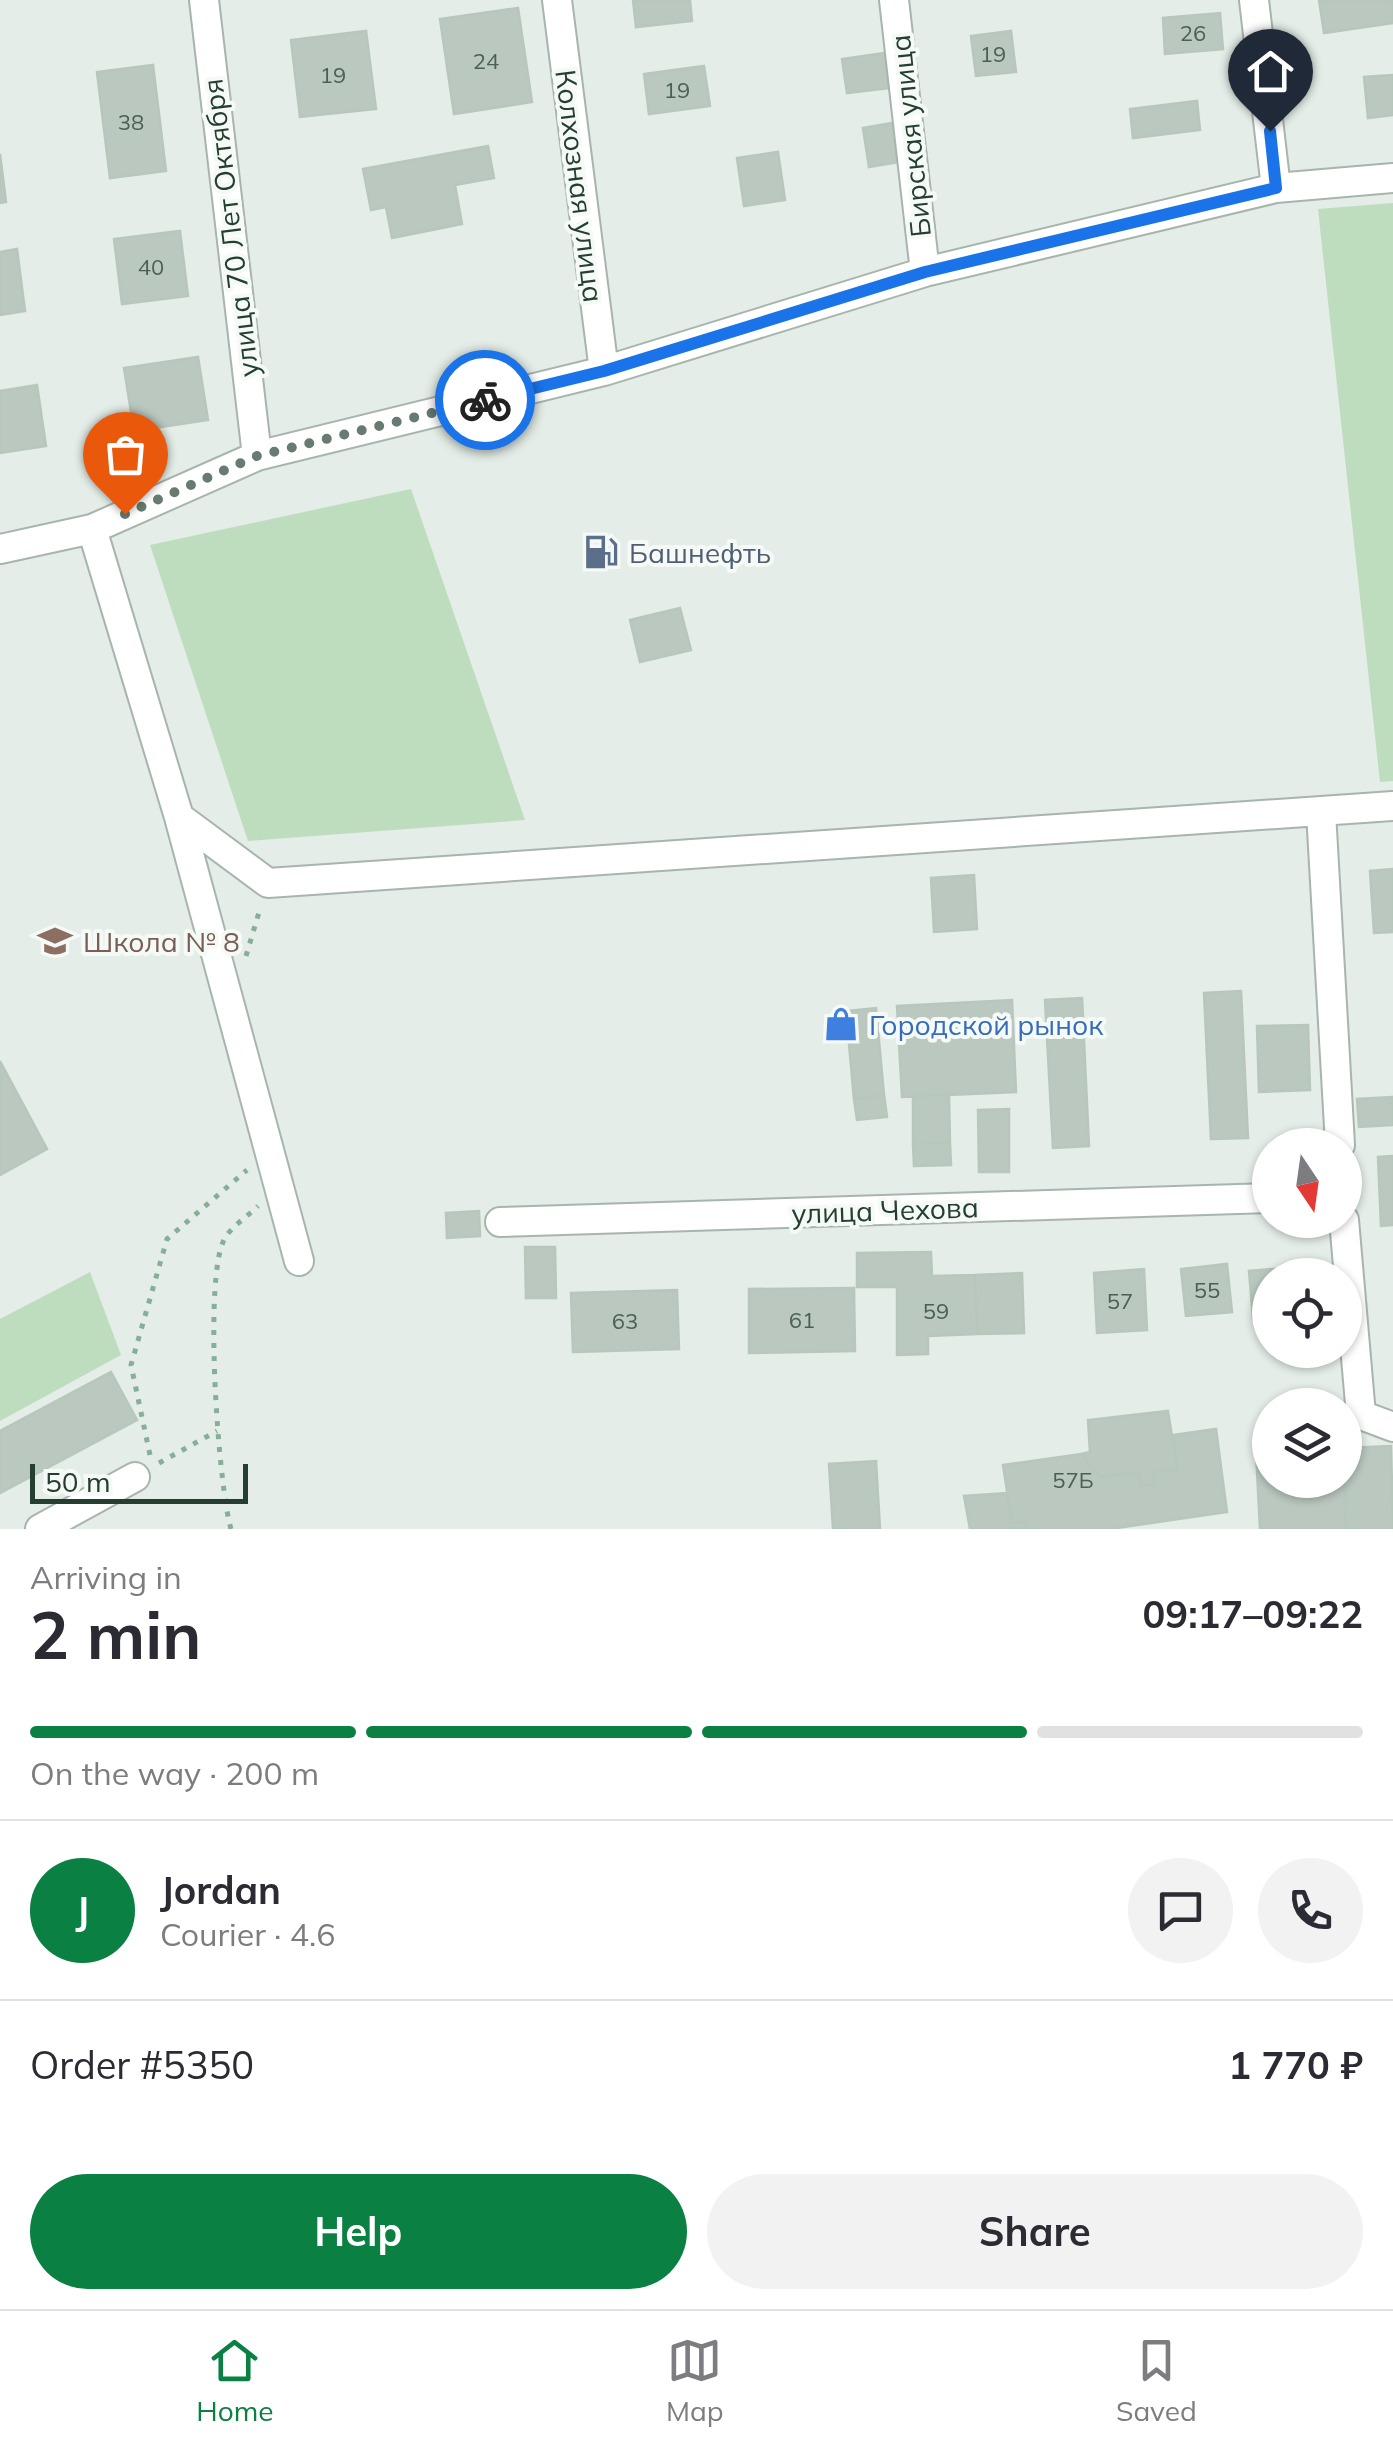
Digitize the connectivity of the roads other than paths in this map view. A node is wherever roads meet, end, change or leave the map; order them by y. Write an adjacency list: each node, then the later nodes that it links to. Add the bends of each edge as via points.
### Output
1 (204, 0): 9 (street, улица 70 Лет Октября)
2 (557, 0): 8 (street, Колхозная улица)
3 (894, 0): 7 (street, Бирская улица)
4 (1254, 0): 6 (street)
5 (1393, 178): 6 (street)
6 (1276, 188): 7 (street)
7 (925, 272): 8 (street)
8 (604, 371): 9 (street)
9 (257, 456): 10 (street)
10 (92, 529): 11 (street); 14 (street)
11 (0, 549)
12 (1393, 806): 13 (street)
13 (1321, 812): 14 (street, via 268,883); 15 (street)
14 (179, 816): 19 (street)
15 (1339, 1128)
16 (1252, 1199): 17 (street, улица Чехова)
17 (500, 1222)
18 (1346, 1238): 20 (street, via 1361,1415)
19 (298, 1261)
20 (1393, 1427)
21 (135, 1477): 22 (street)
22 (40, 1529)

